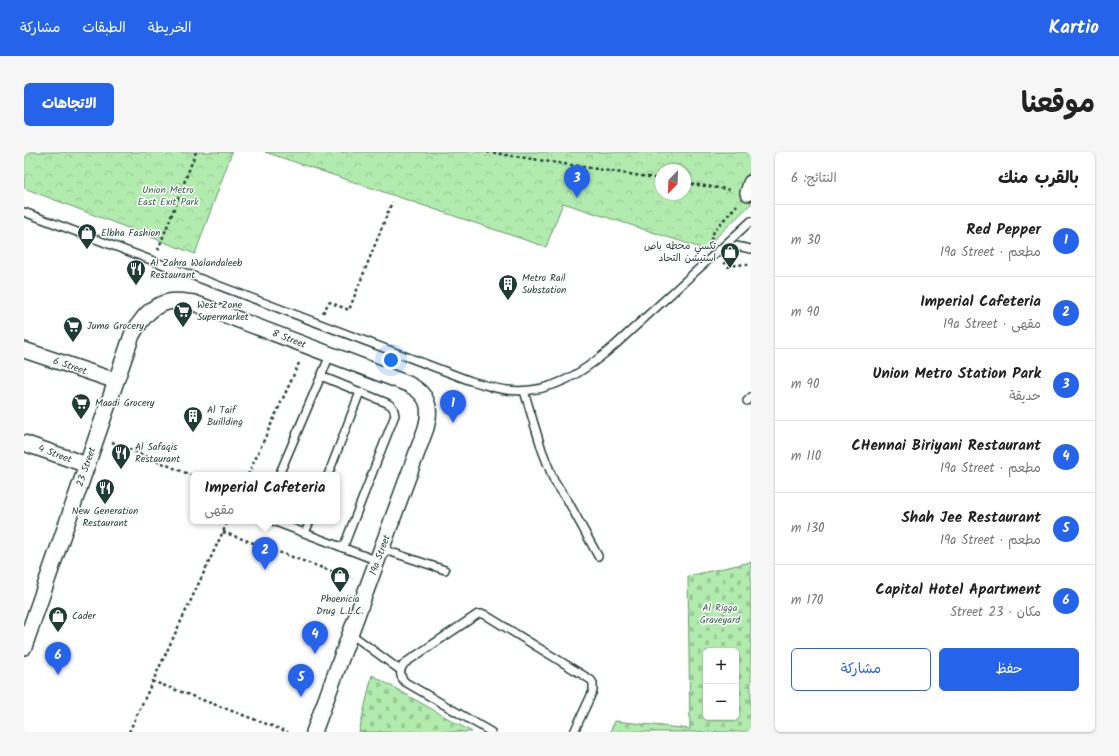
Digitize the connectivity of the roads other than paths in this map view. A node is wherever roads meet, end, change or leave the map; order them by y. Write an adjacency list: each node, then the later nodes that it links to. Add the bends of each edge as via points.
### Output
1 (24, 212): 11 (lane, via 471,380 506,390)
2 (751, 221): 3 (lane)
3 (724, 246): 4 (lane); 11 (lane, via 598,360 562,382)
4 (750, 248)
5 (168, 302): 7 (street, 8 Street, via 194,303); 9 (street, 23 Street, via 153,308 141,320 132,335)
6 (24, 350): 9 (street, 6 Street)
7 (330, 354): 8 (lane); 10 (street, 8 Street)
8 (321, 376): 12 (lane); 15 (lane)
9 (116, 381): 14 (street, 23 Street)
10 (408, 384): 21 (street, 19a Street, via 416,388 427,402 428,419)
11 (524, 391): 22 (lane, via 554,481)
12 (360, 392): 16 (lane); 20 (lane, via 392,406 396,415)
13 (24, 443): 14 (street, 4 Street)
14 (87, 465): 25 (street, 23 Street)
15 (280, 472)
16 (329, 472)
17 (281, 524): 19 (lane)
18 (309, 524): 19 (lane)
19 (305, 533): 20 (lane)
20 (343, 548): 21 (lane)
21 (380, 555): 23 (lane); 24 (street, 19a Street)
22 (598, 556)
23 (445, 570)
24 (351, 634): 26 (lane); 27 (street, 19a Street)
25 (24, 647)
26 (400, 670): 28 (lane, via 405,682); 29 (lane, via 405,663 475,615 484,614 591,680 593,691)
27 (314, 732)
28 (492, 732)
29 (574, 732)

